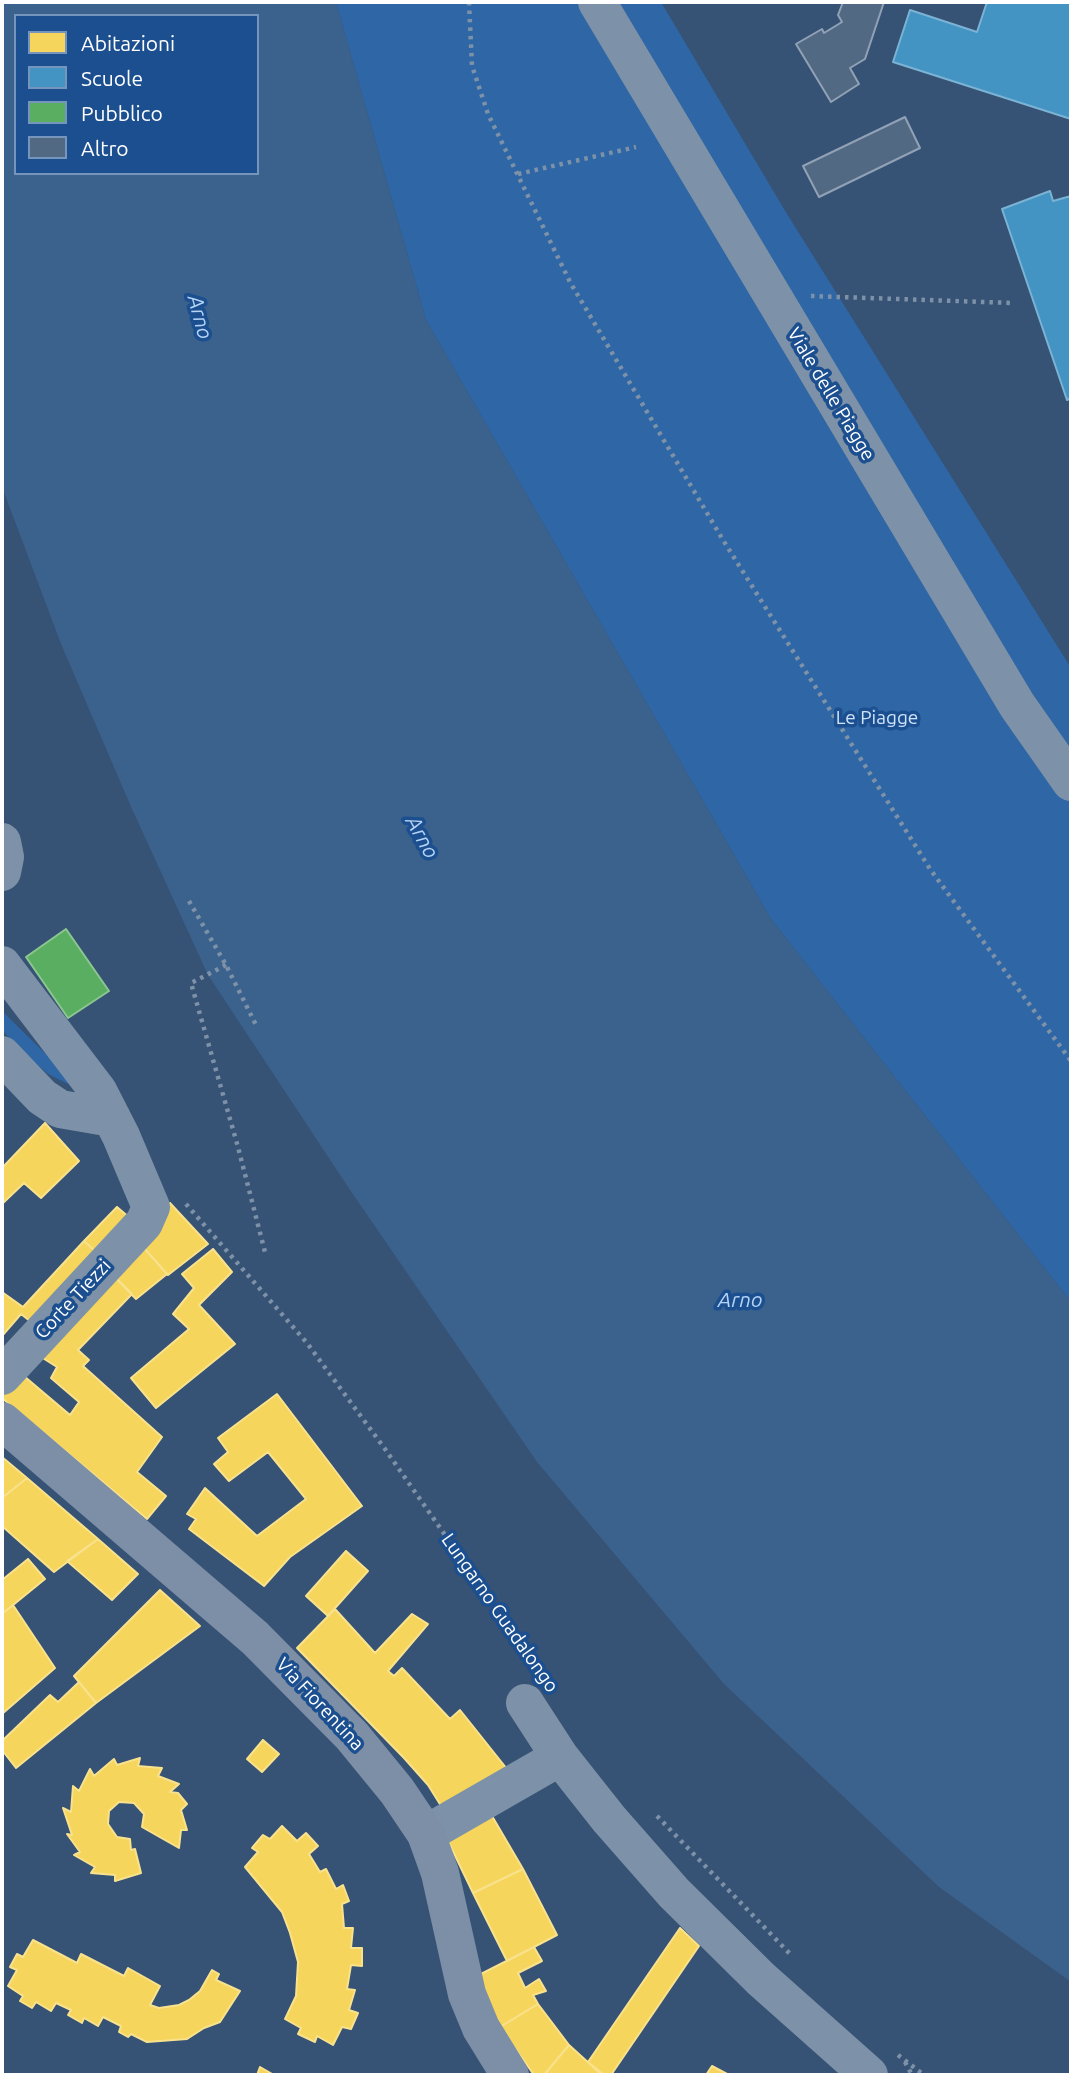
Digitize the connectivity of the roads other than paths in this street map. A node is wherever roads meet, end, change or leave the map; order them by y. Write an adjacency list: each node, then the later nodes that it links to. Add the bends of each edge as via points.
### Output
1 (597, 2): 2 (street, Viale delle Piagge, via 1017,705)
2 (1071, 782)
3 (2, 842): 4 (street)
4 (2, 872)
5 (2, 965): 7 (street, via 98,1091)
6 (2, 1055): 7 (street, via 60,1109)
7 (112, 1118): 8 (street, Corte Tiezzi, via 151,1207 144,1223)
8 (2, 1376)
9 (2, 1421): 12 (main road, Via Fiorentina, via 278,1659 352,1736)
10 (535, 1691): 11 (street)
11 (559, 1757): 12 (street); 13 (street, via 674,1894 761,1979)
12 (426, 1834): 14 (main road, Via Fiorentina, via 440,1873 467,1994 481,2028)
13 (881, 2063)
14 (510, 2075)

